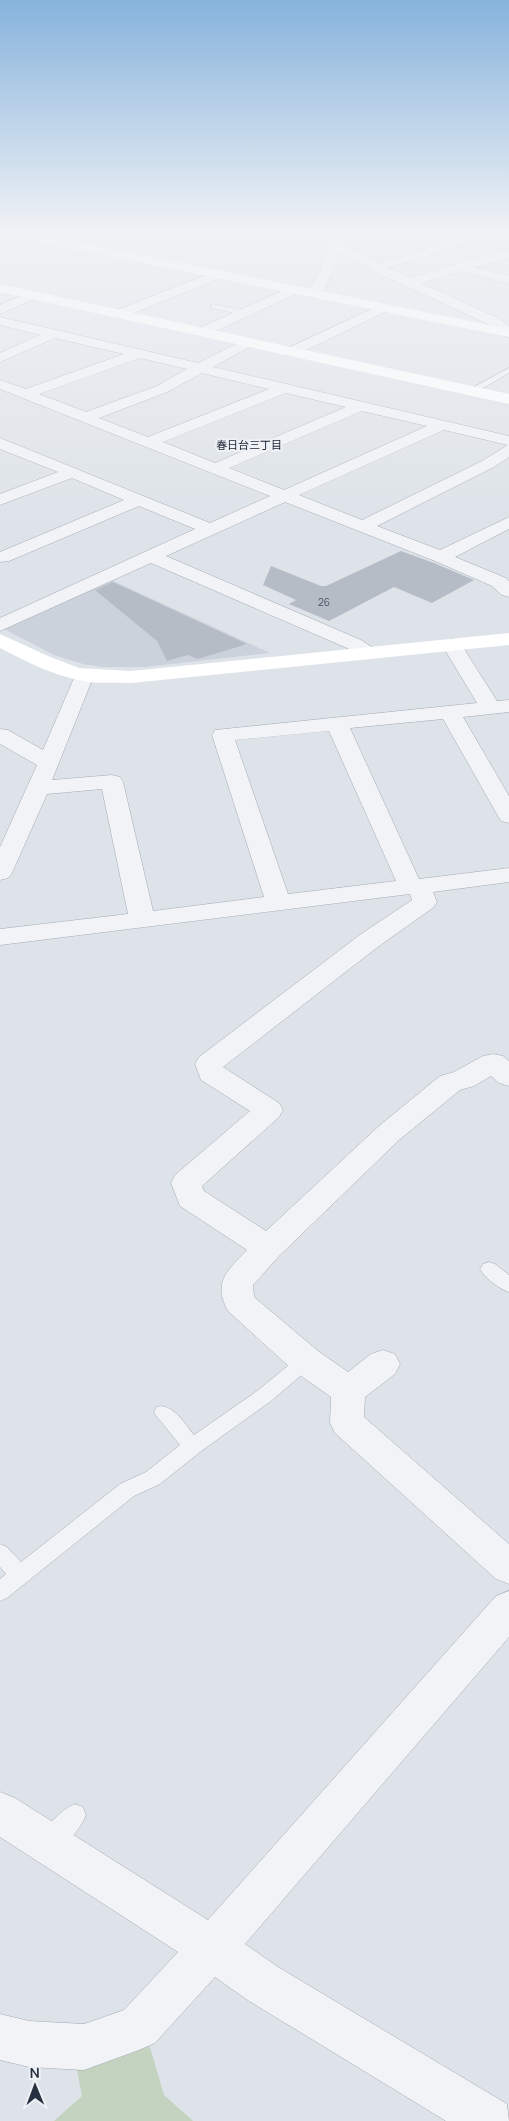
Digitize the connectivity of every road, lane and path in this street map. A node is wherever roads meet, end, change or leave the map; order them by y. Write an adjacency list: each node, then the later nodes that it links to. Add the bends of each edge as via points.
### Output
1 (28, 328): 8 (street)
2 (183, 328): 6 (street)
3 (210, 328): 6 (street)
4 (341, 328): 10 (street)
5 (483, 328): 7 (street)
6 (202, 332): 9 (street)
7 (509, 333)
8 (53, 334): 11 (street); 12 (street)
9 (248, 342): 10 (street); 13 (street)
10 (292, 352): 17 (street)
11 (138, 354): 13 (street); 18 (street)
12 (0, 358)
13 (202, 369): 16 (street); 21 (street, via 162,389)
14 (509, 370): 17 (lane)
15 (0, 384): 18 (street)
16 (285, 388): 20 (street); 24 (street)
17 (472, 391): 19 (street)
18 (26, 394): 21 (street)
19 (509, 399)
20 (361, 406): 22 (street); 27 (street)
21 (87, 417): 24 (street)
22 (443, 426): 23 (street); 29 (street)
23 (509, 441)
24 (149, 442): 27 (street)
25 (3, 446): 28 (street)
26 (509, 450): 33 (street, via 488,464)
27 (216, 468): 29 (street)
28 (71, 473): 30 (street); 31 (street)
29 (286, 496): 33 (street); 34 (street)
30 (0, 500)
31 (139, 500): 34 (street); 36 (street)
32 (509, 522): 37 (street)
33 (362, 526): 37 (street)
34 (210, 529): 35 (street)
35 (151, 556): 39 (street); 43 (street, via 354,644)
36 (1, 557)
37 (441, 557): 38 (street)
38 (506, 585)
39 (0, 625)
40 (0, 640): 44 (street, via 41,661)
41 (509, 640): 42 (street)
42 (452, 645): 43 (street); 45 (street)
43 (368, 653): 44 (street, via 131,676)
44 (84, 675): 49 (street)
45 (500, 707): 46 (street)
46 (450, 712): 47 (street); 51 (street)
47 (337, 724): 54 (street); 55 (street, via 222,735)
48 (0, 735): 49 (street)
49 (48, 762): 50 (street)
50 (38, 788): 52 (street); 56 (street, via 112,782)
51 (509, 816)
52 (3, 859)
53 (509, 875): 54 (street)
54 (414, 886): 55 (street); 59 (street, via 425,902 370,940 280,1018 210,1064 211,1073 269,1110 186,1183 191,1198)
55 (278, 902): 56 (street)
56 (142, 919): 57 (street)
57 (0, 937)
58 (502, 1063): 59 (street, via 450,1083 408,1130)
59 (268, 1248): 62 (street, via 237,1282 239,1302)
60 (489, 1269): 61 (lane)
61 (509, 1285)
62 (306, 1361): 64 (street); 66 (lane, via 264,1396)
63 (383, 1364): 64 (street)
64 (348, 1391): 68 (street, via 347,1423)
65 (163, 1413): 66 (lane)
66 (193, 1446): 69 (lane, via 153,1478 127,1490)
67 (0, 1553): 69 (lane)
68 (509, 1567)
69 (19, 1574): 70 (lane)
70 (0, 1590)
71 (509, 1609): 73 (street)
72 (0, 1813): 73 (street, via 62,1829)
73 (212, 1948): 74 (street, via 139,2026 84,2047 29,2044); 75 (street, via 262,1983)
74 (0, 2037)
75 (490, 2121)

